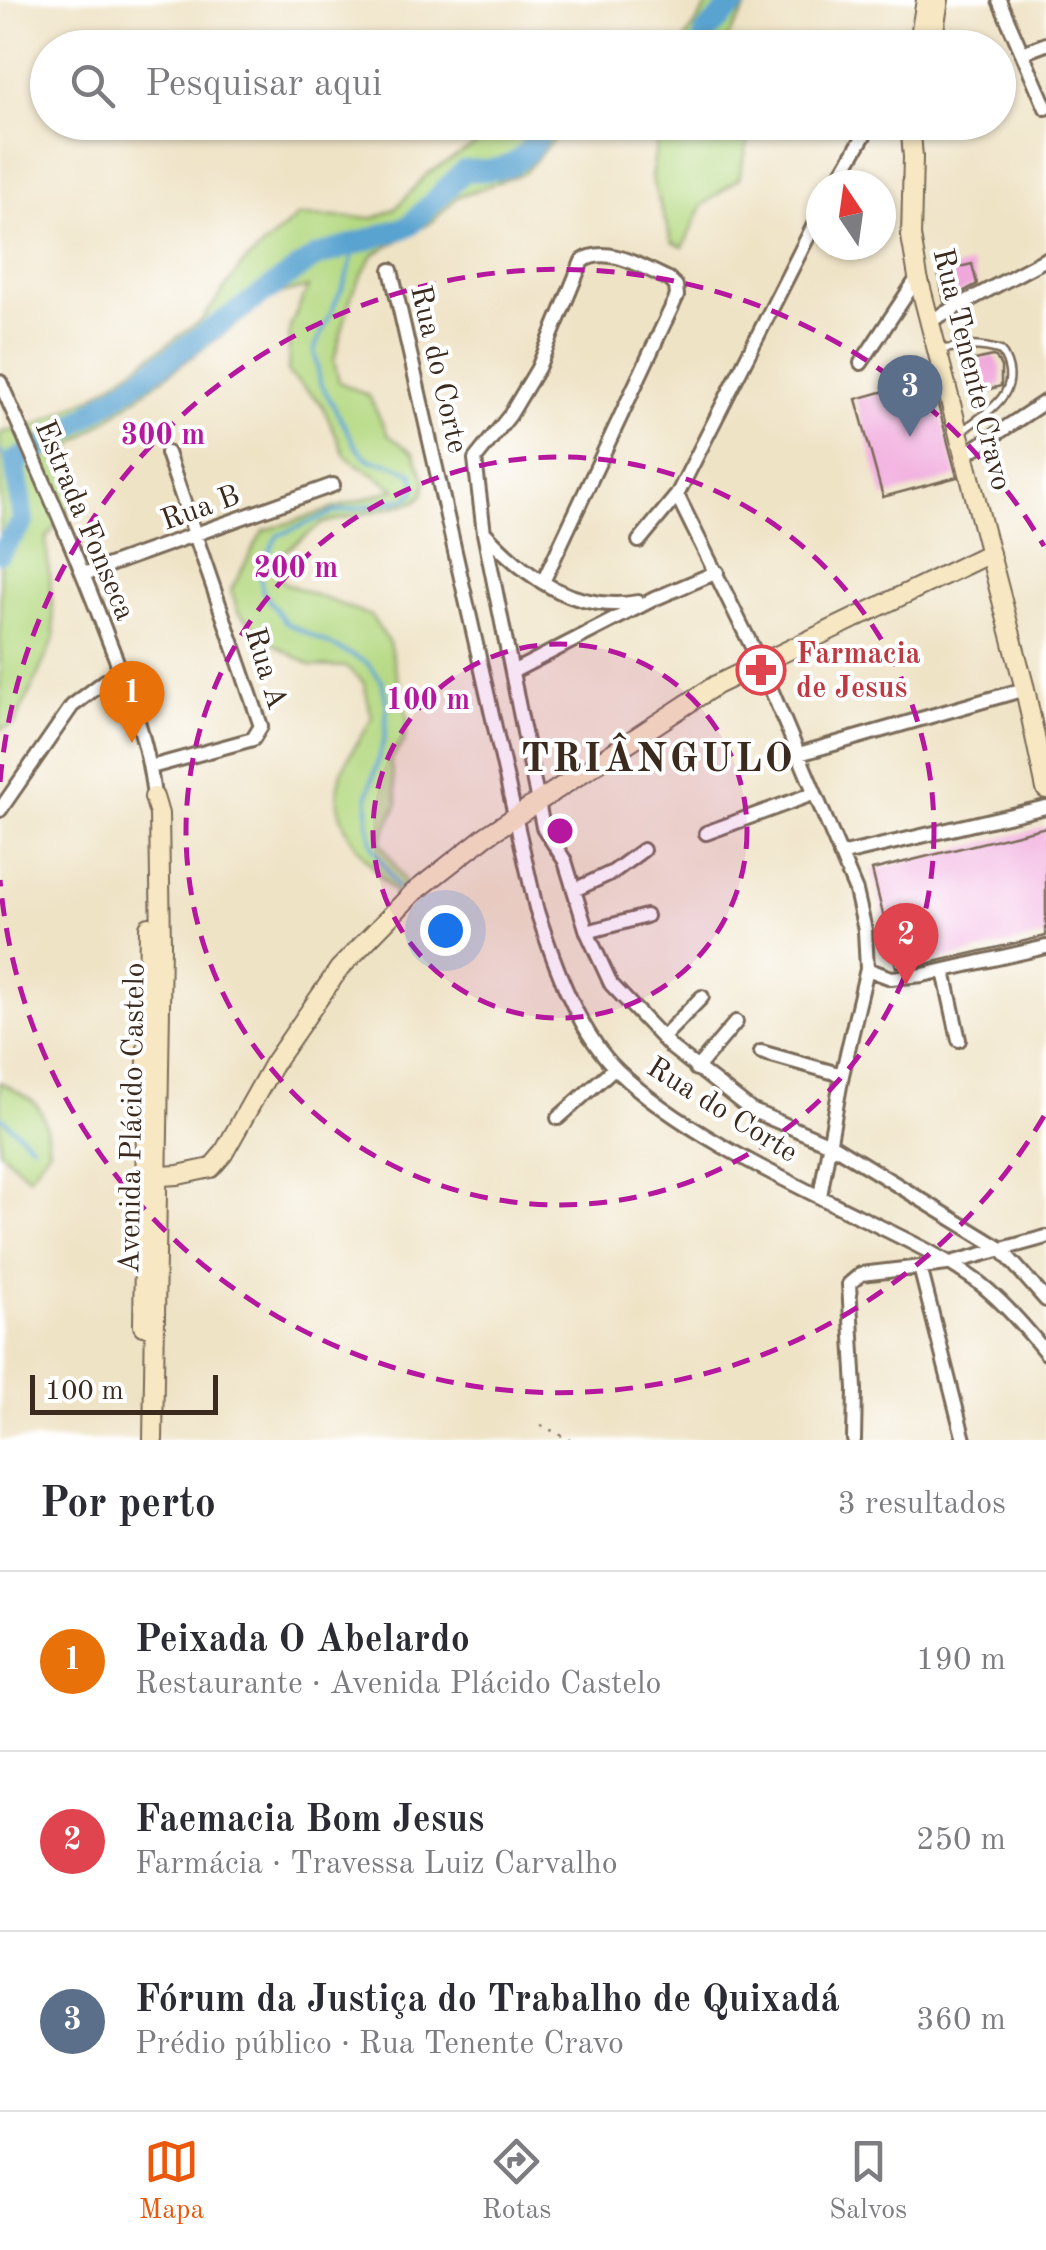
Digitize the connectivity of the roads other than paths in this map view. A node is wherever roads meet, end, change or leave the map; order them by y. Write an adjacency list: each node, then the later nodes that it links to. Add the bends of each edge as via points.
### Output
1 (926, 0): 4 (street)
2 (939, 0): 5 (street)
3 (999, 0): 6 (street)
4 (921, 30)
5 (935, 30)
6 (1012, 30)
7 (1016, 40): 9 (street)
8 (1046, 44): 9 (street)
9 (1022, 54): 10 (street)
10 (1046, 108)
11 (861, 140): 13 (street)
12 (913, 140): 17 (street, Rua Tenente Cravo, via 911,236)
13 (844, 170)
14 (806, 241): 27 (street)
15 (1046, 259): 18 (street)
16 (391, 270): 48 (street, Rua do Corte)
17 (918, 277): 18 (street, Rua Tenente Cravo); 20 (street)
18 (930, 321): 19 (street, Rua Tenente Cravo)
19 (938, 350): 23 (street, Rua Tenente Cravo); 23 (lane, via 990,347 1001,351 1010,368 1004,394)
20 (861, 364)
21 (0, 382): 33 (street, Estrada Fonseca)
22 (1046, 401): 25 (street)
23 (960, 433): 25 (street, Rua Tenente Cravo)
24 (167, 453): 29 (street, Rua A)
25 (966, 454): 31 (street, Rua Tenente Cravo)
26 (332, 485): 29 (street, Rua B)
27 (677, 496): 30 (street); 32 (street)
28 (484, 532): 34 (street); 34 (street, via 475,458 538,368 582,261 608,254 669,279 676,286 674,307); 37 (street)
29 (197, 536): 33 (street, Rua B); 41 (street, Rua A, via 260,733)
30 (639, 541)
31 (990, 553): 36 (street); 39 (street, Rua Tenente Cravo)
32 (716, 572): 35 (street); 36 (street)
33 (84, 574): 38 (street, Estrada Fonseca)
34 (543, 582): 35 (street, via 590,604)
35 (654, 599): 37 (street)
36 (760, 663): 40 (street); 45 (street, via 665,716)
37 (514, 670): 45 (street)
38 (124, 678): 41 (street, Avenida Plácido Castelo); 47 (street, via 105,681 72,706)
39 (1025, 689): 40 (street); 42 (street, Rua Tenente Cravo)
40 (798, 754): 43 (street)
41 (151, 767): 44 (street, Avenida Plácido Castelo)
42 (1046, 789)
43 (814, 793): 49 (street); 51 (street)
44 (154, 797): 68 (street, Avenida Plácido Castelo)
45 (538, 804): 48 (street); 52 (street, via 542,828 565,861)
46 (1046, 807): 51 (street)
47 (0, 810)
48 (517, 817): 63 (street, Rua do Corte, via 552,956); 68 (street, via 413,893 339,968 210,1168)
49 (706, 833)
50 (643, 850): 52 (street)
51 (840, 855): 56 (street, via 861,912)
52 (574, 890): 54 (street)
53 (646, 916): 54 (street)
54 (588, 932): 60 (street, via 612,984)
55 (1046, 947): 57 (street)
56 (868, 969): 57 (street, via 891,978); 65 (street)
57 (944, 972): 61 (street)
58 (702, 997): 60 (street)
59 (736, 1022): 64 (street)
60 (662, 1038): 64 (street)
61 (959, 1040)
62 (761, 1052): 65 (street)
63 (614, 1068): 66 (street); 69 (street, Rua do Corte, via 694,1126)
64 (696, 1068): 67 (street, via 751,1110)
65 (842, 1075): 67 (street)
66 (558, 1118)
67 (832, 1146): 69 (street); 71 (street)
68 (150, 1177): 75 (street, Avenida Plácido Castelo)
69 (820, 1196): 72 (street, Rua do Corte)
70 (1046, 1237): 71 (street)
71 (1000, 1248): 72 (street); 74 (street)
72 (948, 1264): 73 (street); 76 (street, Rua do Corte, via 997,1299)
73 (920, 1267): 79 (street, via 862,1274 849,1284); 80 (street)
74 (1046, 1300)
75 (149, 1342): 77 (street, Avenida Plácido Castelo); 78 (street, Avenida Plácido Castelo)
76 (1046, 1354)
77 (142, 1440)
78 (153, 1440)
79 (854, 1440)
80 (964, 1440)

